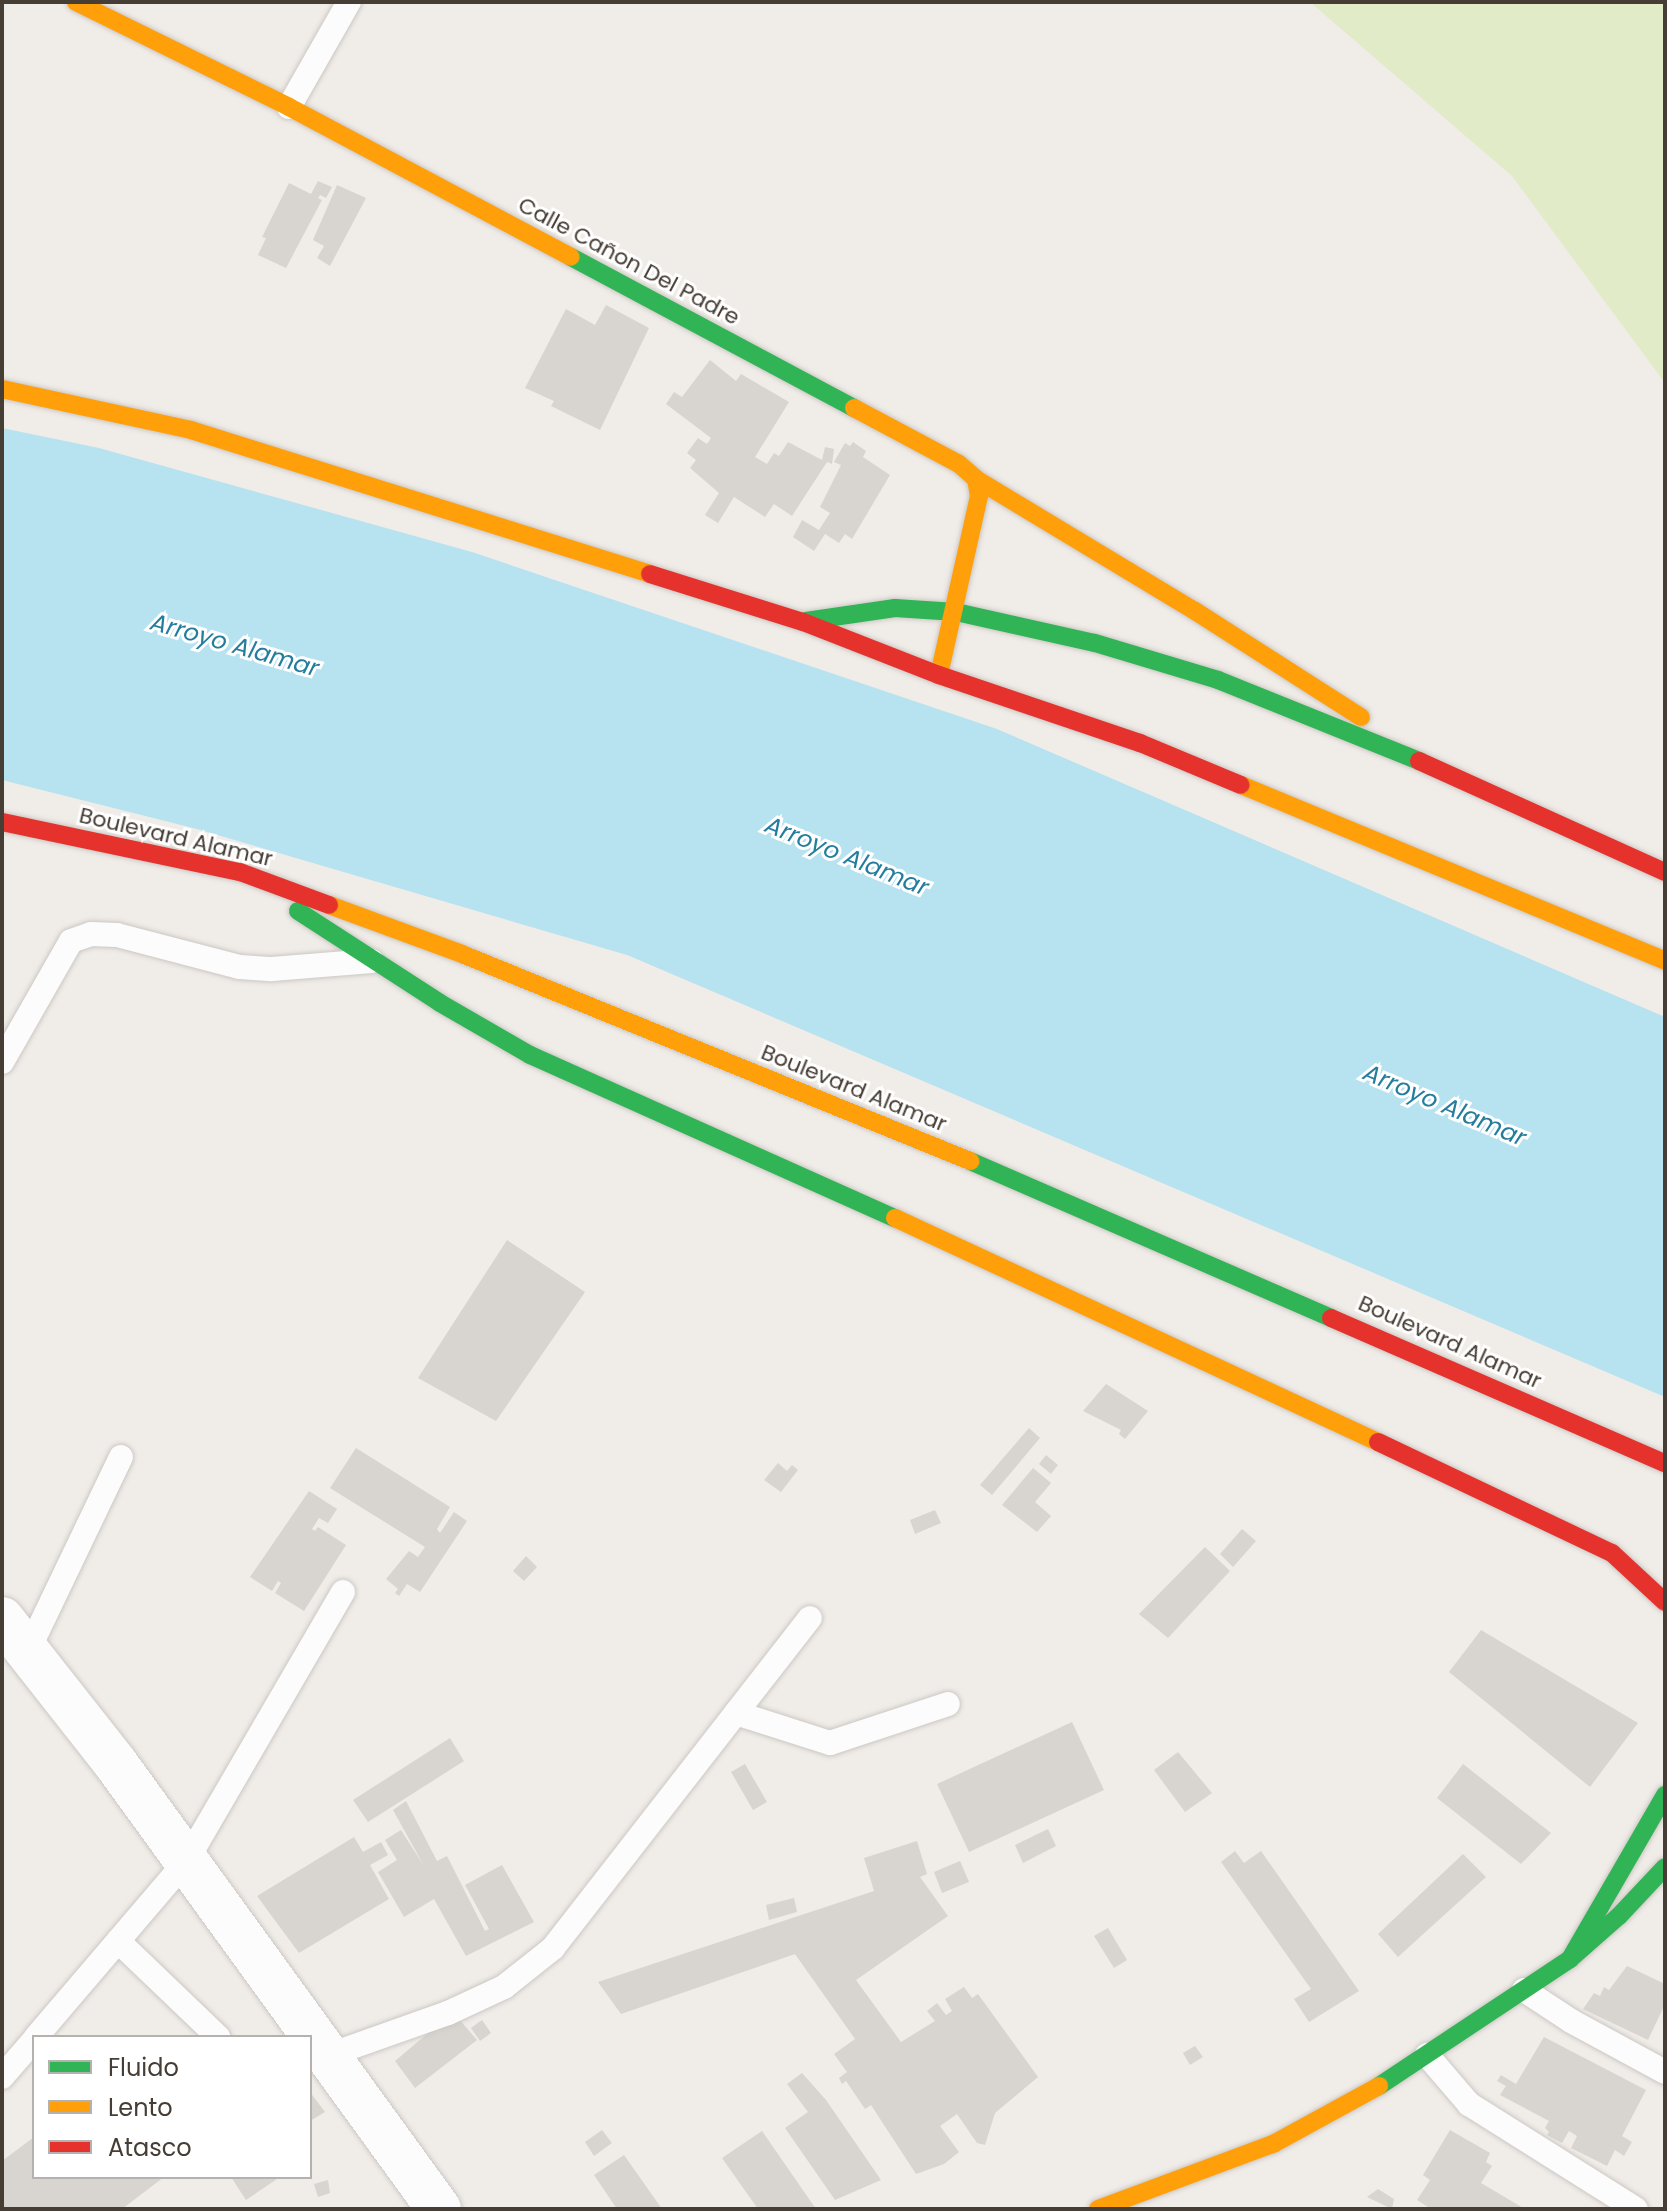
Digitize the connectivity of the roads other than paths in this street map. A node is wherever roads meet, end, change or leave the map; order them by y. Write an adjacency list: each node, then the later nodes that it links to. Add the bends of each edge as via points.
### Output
1 (76, 2): 3 (main road, Calle Cañon Del Padre)
2 (349, 2): 3 (lane)
3 (289, 107): 5 (main road, Calle Cañon Del Padre, via 945,457)
4 (2, 389): 7 (main road, via 191,430)
5 (976, 479): 6 (main road, via 979,496); 9 (main road, Calle Cañon Del Padre)
6 (956, 612): 7 (main road, via 895,608); 8 (main road); 9 (main road, via 1095,643 1218,680)
7 (803, 622): 8 (main road)
8 (939, 675): 14 (main road, via 1140,743)
9 (1451, 774): 12 (main road)
10 (2, 822): 11 (main road, Boulevard Alamar)
11 (240, 872): 13 (main road); 17 (main road, Boulevard Alamar, via 462,954 979,1165)
12 (1665, 872)
13 (372, 961): 15 (lane, via 240,967 117,935 91,934 71,941); 19 (main road, via 530,1055 1374,1438 1612,1553)
14 (1665, 961)
15 (2, 1062)
16 (121, 1457): 21 (lane)
17 (1665, 1463)
18 (343, 1592): 25 (lane)
19 (1665, 1602)
20 (810, 1618): 23 (lane)
21 (15, 1635): 25 (street)
22 (948, 1704): 23 (lane, via 830,1743)
23 (736, 1713): 37 (lane, via 553,1948 504,1987 448,2013)
24 (1665, 1795): 30 (main road)
25 (187, 1860): 29 (lane); 34 (street)
26 (1665, 1867): 28 (main road)
27 (1665, 1892): 28 (main road)
28 (1619, 1916): 30 (main road)
29 (118, 1941): 32 (lane); 33 (lane)
30 (1570, 1959): 31 (main road)
31 (1524, 1990): 36 (main road); 38 (lane)
32 (38, 2035)
33 (216, 2035)
34 (304, 2035)
35 (32, 2042): 39 (lane)
36 (1427, 2055): 41 (main road, via 1273,2144); 42 (lane, via 1469,2104)
37 (319, 2058): 40 (street)
38 (1665, 2072)
39 (2, 2077)
40 (439, 2209)
41 (1098, 2209)
42 (1636, 2209)

